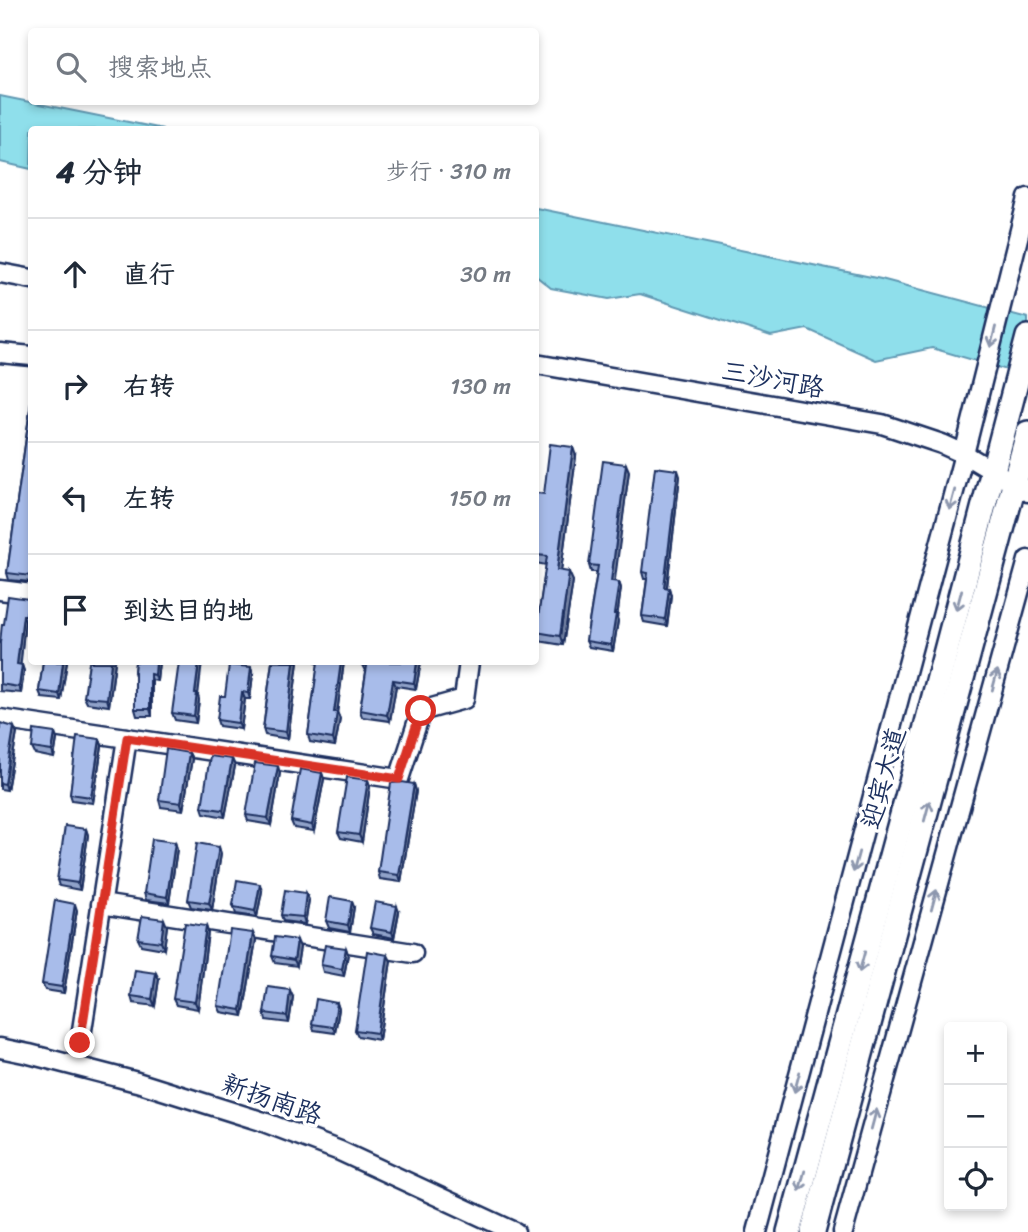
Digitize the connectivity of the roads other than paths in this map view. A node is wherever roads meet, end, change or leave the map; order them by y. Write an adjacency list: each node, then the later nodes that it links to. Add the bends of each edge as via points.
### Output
1 (1028, 198): 9 (street, one-way to 9)
2 (0, 273): 3 (street)
3 (28, 278)
4 (1028, 337): 10 (main road, 迎宾大道)
5 (0, 353): 6 (street)
6 (28, 356)
7 (539, 365): 9 (street, 三沙河路, via 882,424)
8 (1028, 433): 11 (main road, 迎宾大道)
9 (964, 454): 10 (street, 三沙河路); 25 (street, one-way to 25)
10 (993, 471): 11 (street, 三沙河路); 17 (main road, 迎宾大道, one-way to 17)
11 (1021, 488): 18 (main road, 迎宾大道)
12 (1028, 560): 28 (street, one-way to 12)
13 (0, 590): 14 (street)
14 (28, 594)
15 (469, 665): 19 (street, via 464,699 421,711 399,779)
16 (0, 719): 19 (street)
17 (926, 727): 18 (main road); 26 (main road, 迎宾大道, one-way to 26)
18 (948, 733): 27 (main road, 迎宾大道, one-way to 18)
19 (127, 738): 20 (street)
20 (101, 904): 21 (street); 22 (street)
21 (413, 953)
22 (80, 1043)
23 (0, 1048): 24 (street, 新扬南路, via 137,1082 261,1121 340,1150)
24 (515, 1232)
25 (757, 1232)
26 (789, 1232)
27 (813, 1232)
28 (843, 1232)

